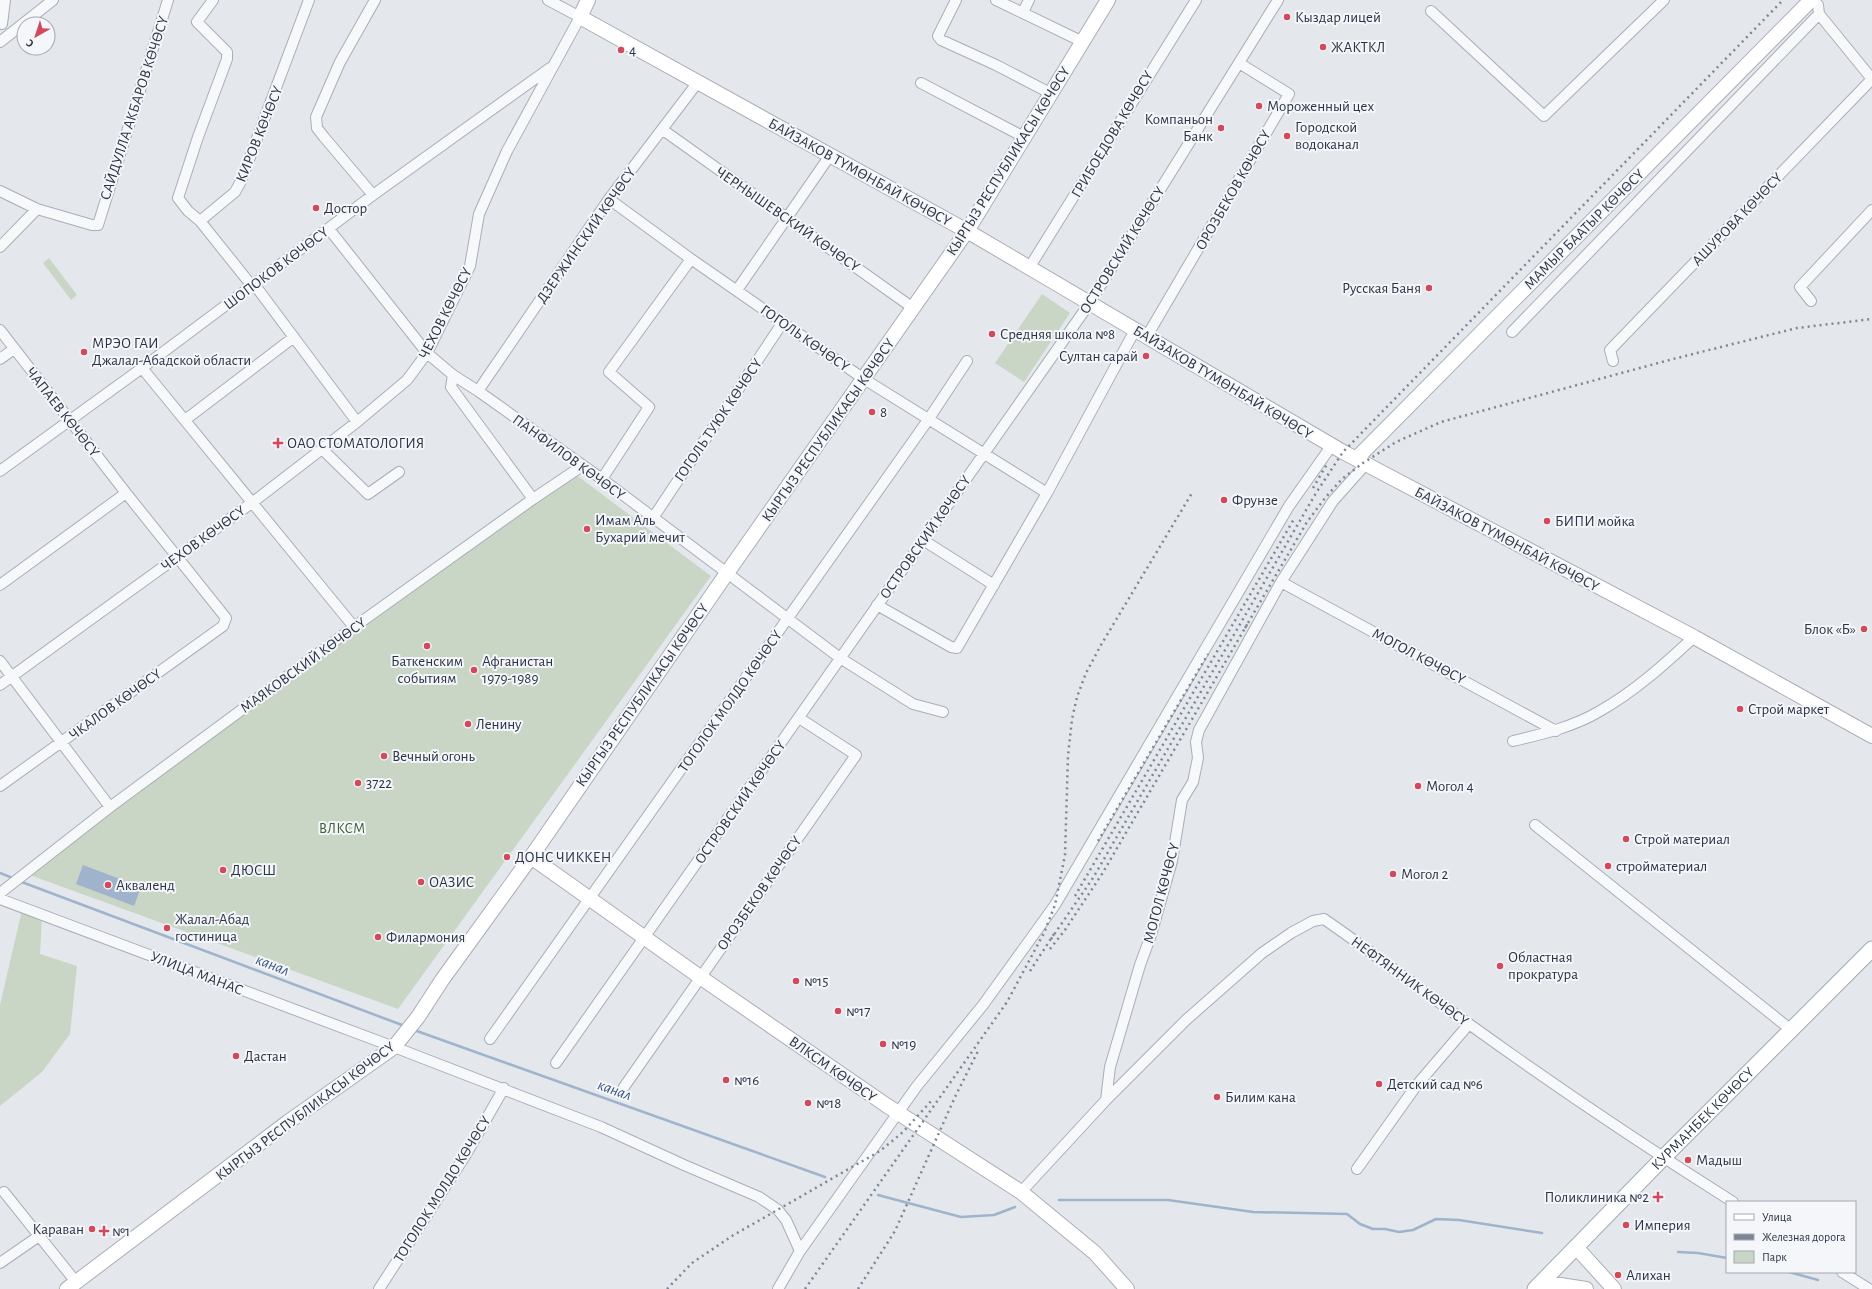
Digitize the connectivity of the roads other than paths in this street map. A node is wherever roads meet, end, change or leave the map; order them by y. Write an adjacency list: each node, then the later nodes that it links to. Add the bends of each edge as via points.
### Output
1 (5, 0): 22 (street)
2 (53, 0): 23 (street)
3 (168, 0): 37 (street, САЙДУЛЛА АКБАРОВ КӨЧӨСҮ, via 98,225)
4 (213, 0): 40 (street, via 197,22 227,52 227,59 178,198)
5 (310, 0): 40 (street, КИРОВ КӨЧӨСҮ, via 241,181 235,192)
6 (375, 0): 35 (street, via 340,62 316,117 317,128)
7 (548, 0): 21 (street)
8 (588, 0): 21 (main road, ЧЕХОВ КӨЧӨСҮ)
9 (598, 0): 21 (main road)
10 (956, 0): 30 (street, via 938,36 942,40)
11 (996, 0): 19 (street)
12 (1029, 0): 19 (street)
13 (1108, 0): 24 (main road, КЫРГЫЗ РЕСПУБЛИКАСЫ КӨЧӨСҮ)
14 (1196, 0): 45 (street, ГРИБОЕДОВА КӨЧӨСҮ)
15 (1278, 0): 25 (street, ОСТРОВСКИЙ КӨЧӨСҮ)
16 (1664, 0): 18 (street, via 1544,116)
17 (1812, 0): 20 (street, via 1818,5); 72 (main road, МАМЫР БААТЫР КӨЧӨСҮ)
18 (1431, 11)
19 (1023, 12): 24 (street)
20 (1820, 14): 27 (street); 53 (street)
21 (584, 19): 26 (street, ЧЕХОВ КӨЧӨСҮ); 28 (main road, БАЙЗАКОВ ТҮМӨНБАЙ КӨЧӨСҮ)
22 (2, 24)
23 (0, 42)
24 (1083, 42): 30 (main road, КЫРГЫЗ РЕСПУБЛИКАСЫ КӨЧӨСҮ)
25 (1239, 63): 49 (street, ОСТРОВСКИЙ КӨЧӨСҮ); 54 (street, ОРОЗБЕКОВ КӨЧӨСҮ, via 1289,94)
26 (553, 66): 35 (street, ШОПОКОВ КӨЧӨСҮ); 57 (street, ЧЕХОВ КӨЧӨСҮ, via 507,152 485,200 479,214 470,266)
27 (1872, 79): 60 (street, АШУРОВА КӨЧӨСҮ, via 1610,350)
28 (698, 82): 31 (street, ДЗЕРЖИНСКИЙ КӨЧӨСҮ); 33 (main road, БАЙЗАКОВ ТҮМӨНБАЙ КӨЧӨСҮ)
29 (921, 83): 32 (street)
30 (1050, 93): 32 (main road, КЫРГЫЗ РЕСПУБЛИКАСЫ КӨЧӨСҮ)
31 (663, 130): 36 (street, ДЗЕРЖИНСКИЙ КӨЧӨСҮ); 39 (street, ЧЕРНЫШЕВСКИЙ КӨЧӨСҮ)
32 (1024, 137): 42 (main road, КЫРГЫЗ РЕСПУБЛИКАСЫ КӨЧӨСҮ)
33 (831, 154): 39 (street); 42 (main road, БАЙЗАКОВ ТҮМӨНБАЙ КӨЧӨСҮ)
34 (0, 191): 37 (street)
35 (373, 195): 41 (street, ШОПОКОВ КӨЧӨСҮ)
36 (609, 199): 44 (street, ГОГОЛЬ КӨЧӨСҮ); 64 (street, ДЗЕРЖИНСКИЙ КӨЧӨСҮ)
37 (37, 208): 43 (street)
38 (1872, 210): 48 (street, via 1800,287)
39 (788, 218): 47 (street); 50 (street, ЧЕРНЫШЕВСКИЙ КӨЧӨСҮ)
40 (200, 221): 46 (street)
41 (329, 229): 46 (street, ШОПОКОВ КӨЧӨСҮ); 57 (street, ПАНФИЛОВ КӨЧӨСҮ)
42 (967, 231): 45 (main road, БАЙЗАКОВ ТҮМӨНБАЙ КӨЧӨСҮ); 50 (main road, КЫРГЫЗ РЕСПУБЛИКАСЫ КӨЧӨСҮ)
43 (0, 248)
44 (691, 259): 47 (street, ГОГОЛЬ КӨЧӨСҮ); 76 (street, via 609,372 648,408)
45 (1029, 268): 49 (main road, БАЙЗАКОВ ТҮМӨНБАЙ КӨЧӨСҮ)
46 (253, 285): 55 (street); 61 (street, ШОПОКОВ КӨЧӨСҮ)
47 (737, 290): 51 (street, ГОГОЛЬ КӨЧӨСҮ)
48 (1811, 300)
49 (1089, 304): 54 (main road, БАЙЗАКОВ ТҮМӨНБАЙ КӨЧӨСҮ); 71 (street, ОСТРОВСКИЙ КӨЧӨСҮ)
50 (913, 308): 63 (main road, КЫРГЫЗ РЕСПУБЛИКАСЫ КӨЧӨСҮ)
51 (783, 322): 63 (street, ГОГОЛЬ КӨЧӨСҮ); 81 (street, ГОГОЛЬ ТУЮК КӨЧӨСҮ)
52 (0, 330): 56 (street, ЧАПАЕВ КӨЧӨСҮ)
53 (1512, 332)
54 (1141, 333): 69 (main road, БАЙЗАКОВ ТҮМӨНБАЙ КӨЧӨСҮ); 78 (street)
55 (294, 337): 65 (street); 68 (street)
56 (14, 349): 58 (street); 67 (street, ЧАПАЕВ КӨЧӨСҮ)
57 (427, 353): 62 (street, ПАНФИЛОВ КӨЧӨСҮ); 68 (street, ЧЕХОВ КӨЧӨСҮ, via 407,380)
58 (0, 359)
59 (967, 361): 66 (street, ТОГОЛОК МОЛДО КӨЧӨСҮ)
60 (1613, 361)
61 (142, 368): 65 (street); 67 (street, ШОПОКОВ КӨЧӨСҮ)
62 (453, 375): 64 (street, ПАНФИЛОВ КӨЧӨСҮ); 79 (street, via 451,386)
63 (864, 379): 66 (street, ГОГОЛЬ КӨЧӨСҮ); 84 (main road, КЫРГЫЗ РЕСПУБЛИКАСЫ КӨЧӨСҮ)
64 (478, 391): 73 (street, ПАНФИЛОВ КӨЧӨСҮ)
65 (185, 420): 80 (street)
66 (928, 420): 71 (street, ГОГОЛЬ КӨЧӨСҮ); 90 (street, ТОГОЛОК МОЛДО КӨЧӨСҮ)
67 (71, 421): 74 (street, ШОПОКОВ КӨЧӨСҮ); 77 (street, ЧАПАЕВ КӨЧӨСҮ)
68 (357, 422): 70 (street, ЧЕХОВ КӨЧӨСҮ)
69 (1332, 445): 72 (main road, БАЙЗАКОВ ТҮМӨНБАЙ КӨЧӨСҮ); 121 (street, via 1289,506 1055,905 983,1005)
70 (322, 449): 75 (street, via 368,494); 80 (street, ЧЕХОВ КӨЧӨСҮ)
71 (984, 455): 78 (street, ГОГОЛЬ КӨЧӨСҮ); 82 (street, ОСТРОВСКИЙ КӨЧӨСҮ)
72 (1361, 462): 85 (street, МОГОЛ КӨЧӨСҮ); 92 (main road, БАЙЗАКОВ ТҮМӨНБАЙ КӨЧӨСҮ)
73 (582, 466): 76 (street, ПАНФИЛОВ КӨЧӨСҮ); 79 (street, МАЯКОВСКИЙ КӨЧӨСҮ)
74 (0, 471)
75 (399, 472)
76 (602, 479): 81 (street, ПАНФИЛОВ КӨЧӨСҮ)
77 (126, 493): 83 (street, ЧАПАЕВ КӨЧӨСҮ); 86 (street)
78 (1047, 493): 87 (street)
79 (533, 499): 91 (street, МАЯКОВСКИЙ КӨЧӨСҮ)
80 (253, 502): 83 (street, ЧЕХОВ КӨЧӨСҮ); 91 (street)
81 (653, 518): 84 (street, ПАНФИЛОВ КӨЧӨСҮ)
82 (923, 540): 87 (street); 88 (street, ОСТРОВСКИЙ КӨЧӨСҮ)
83 (177, 558): 89 (street, ЧАПАЕВ КӨЧӨСҮ); 95 (street, ЧЕХОВ КӨЧӨСҮ)
84 (727, 573): 90 (street, ПАНФИЛОВ КӨЧӨСҮ); 106 (main road, КЫРГЫЗ РЕСПУБЛИКАСЫ КӨЧӨСҮ)
85 (1281, 582): 99 (street, МОГОЛ КӨЧӨСҮ); 120 (street, МОГОЛ КӨЧӨСҮ, via 1199,730 1196,742 1198,758 1192,782 1182,800 1172,861 1110,1067)
86 (0, 585)
87 (994, 585): 88 (street, via 957,648)
88 (877, 605): 93 (street, ОСТРОВСКИЙ КӨЧӨСҮ)
89 (226, 618): 101 (street, ЧКАЛОВ КӨЧӨСҮ, via 223,626)
90 (787, 620): 93 (street, ПАНФИЛОВ КӨЧӨСҮ); 108 (street, ТОГОЛОК МОЛДО КӨЧӨСҮ)
91 (354, 627): 104 (street, МАЯКОВСКИЙ КӨЧӨСҮ)
92 (1694, 637): 99 (street, via 1654,673 1600,712); 100 (main road, БАЙЗАКОВ ТҮМӨНБАЙ КӨЧӨСҮ)
93 (840, 658): 97 (street, ПАНФИЛОВ КӨЧӨСҮ, via 913,704); 98 (street, ОСТРОВСКИЙ КӨЧӨСҮ)
94 (0, 661): 95 (street)
95 (12, 676): 96 (street, ЧЕХОВ КӨЧӨСҮ); 101 (street)
96 (0, 686)
97 (943, 712)
98 (799, 718): 110 (street, ОСТРОВСКИЙ КӨЧӨСҮ); 112 (street, ОРОЗБЕКОВ КӨЧӨСҮ, via 856,755)
99 (1556, 730): 102 (street)
100 (1872, 736)
101 (62, 742): 103 (street, ЧКАЛОВ КӨЧӨСҮ); 104 (street)
102 (1513, 742)
103 (0, 786)
104 (110, 807): 107 (street, МАЯКОВСКИЙ КӨЧӨСҮ)
105 (1535, 825): 114 (street)
106 (531, 857): 108 (main road, ВЛКСМ КӨЧӨСҮ); 116 (main road, КЫРГЫЗ РЕСПУБЛИКАСЫ КӨЧӨСҮ)
107 (0, 893)
108 (590, 898): 110 (main road, ВЛКСМ КӨЧӨСҮ); 115 (street, ТОГОЛОК МОЛДО КӨЧӨСҮ)
109 (0, 899): 116 (street, УЛИЦА МАНАС)
110 (645, 937): 112 (main road, ВЛКСМ КӨЧӨСҮ); 117 (street, ОСТРОВСКИЙ КӨЧӨСҮ)
111 (1872, 949): 114 (main road, КУРМАНБЕК КӨЧӨСҮ)
112 (700, 977): 118 (street, ОРОЗБЕКОВ КӨЧӨСҮ); 121 (main road, ВЛКСМ КӨЧӨСҮ)
113 (1469, 1024): 120 (street, НЕФТЯННИК КӨЧӨСҮ, via 1324,919 1313,921 1291,933 1250,963 1186,1020); 122 (street, НЕФТЯННИК КӨЧӨСҮ); 123 (street, via 1416,1086)
114 (1790, 1029): 122 (main road, КУРМАНБЕК КӨЧӨСҮ)
115 (490, 1039)
116 (394, 1047): 119 (street, УЛИЦА МАНАС); 132 (main road, КЫРГЫЗ РЕСПУБЛИКАСЫ КӨЧӨСҮ, via 288,1122)
117 (556, 1063)
118 (624, 1087)
119 (504, 1088): 129 (street, УЛИЦА МАНАС, via 601,1126 759,1197 778,1210 786,1220); 134 (street, ТОГОЛОК МОЛДО КӨЧӨСҮ, via 465,1156)
120 (1106, 1100): 125 (street)
121 (898, 1113): 125 (main road, ВЛКСМ КӨЧӨСҮ); 129 (street)
122 (1662, 1158): 126 (street, НЕФТЯННИК КӨЧӨСҮ); 128 (main road, КУРМАНБЕК КӨЧӨСҮ)
123 (1357, 1169)
124 (4, 1192): 127 (street)
125 (1021, 1192): 136 (main road, ВЛКСМ КӨЧӨСҮ, via 1095,1253)
126 (1731, 1201)
127 (39, 1236): 130 (street); 132 (street)
128 (1576, 1248): 133 (main road, КУРМАНБЕК КӨЧӨСҮ); 138 (main road)
129 (800, 1252): 135 (street)
130 (0, 1263)
131 (1844, 1273): 139 (street)
132 (72, 1286)
133 (1536, 1288): 137 (main road, via 1565,1286)
134 (379, 1289)
135 (778, 1289)
136 (1127, 1289)
137 (1586, 1289)
138 (1614, 1289)
139 (1869, 1289)

